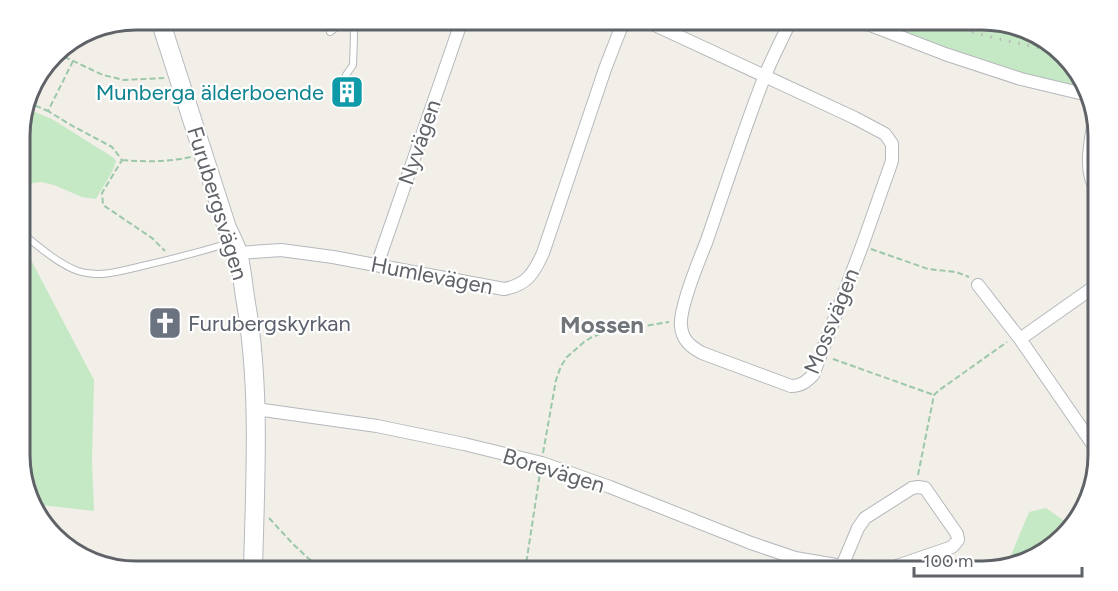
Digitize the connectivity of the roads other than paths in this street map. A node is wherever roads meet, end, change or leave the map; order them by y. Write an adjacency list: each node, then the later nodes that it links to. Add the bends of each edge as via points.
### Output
1 (163, 30): 14 (street, Furubergsvägen)
2 (333, 30): 9 (lane)
3 (353, 30): 10 (lane, via 353,65)
4 (459, 30): 15 (street, Nyvägen)
5 (620, 30): 15 (street, Humlevägen, via 543,253 527,279 504,290)
6 (666, 30): 11 (street, Mossvägen)
7 (786, 30): 11 (street)
8 (883, 30): 12 (street, via 1021,79)
9 (330, 32)
10 (346, 75)
11 (765, 76): 11 (street, Mossvägen, via 885,134 892,144 892,161 813,375 799,386 702,353 689,346 680,325)
12 (1079, 93)
13 (30, 239): 14 (lane, via 65,265 91,274)
14 (235, 248): 15 (street, Humlevägen, via 281,250); 19 (street, Furubergsvägen, via 251,343)
15 (378, 265)
16 (978, 285): 18 (street)
17 (1088, 291): 18 (street)
18 (1018, 337): 20 (street)
19 (256, 409): 21 (street, Furubergsvägen); 22 (street, Borevägen, via 377,426 542,464 795,558)
20 (1088, 438)
21 (253, 561)
22 (813, 561)
23 (844, 561): 24 (street, Borevägen, via 865,518 918,487 925,488 958,540 952,547)
24 (911, 561)

